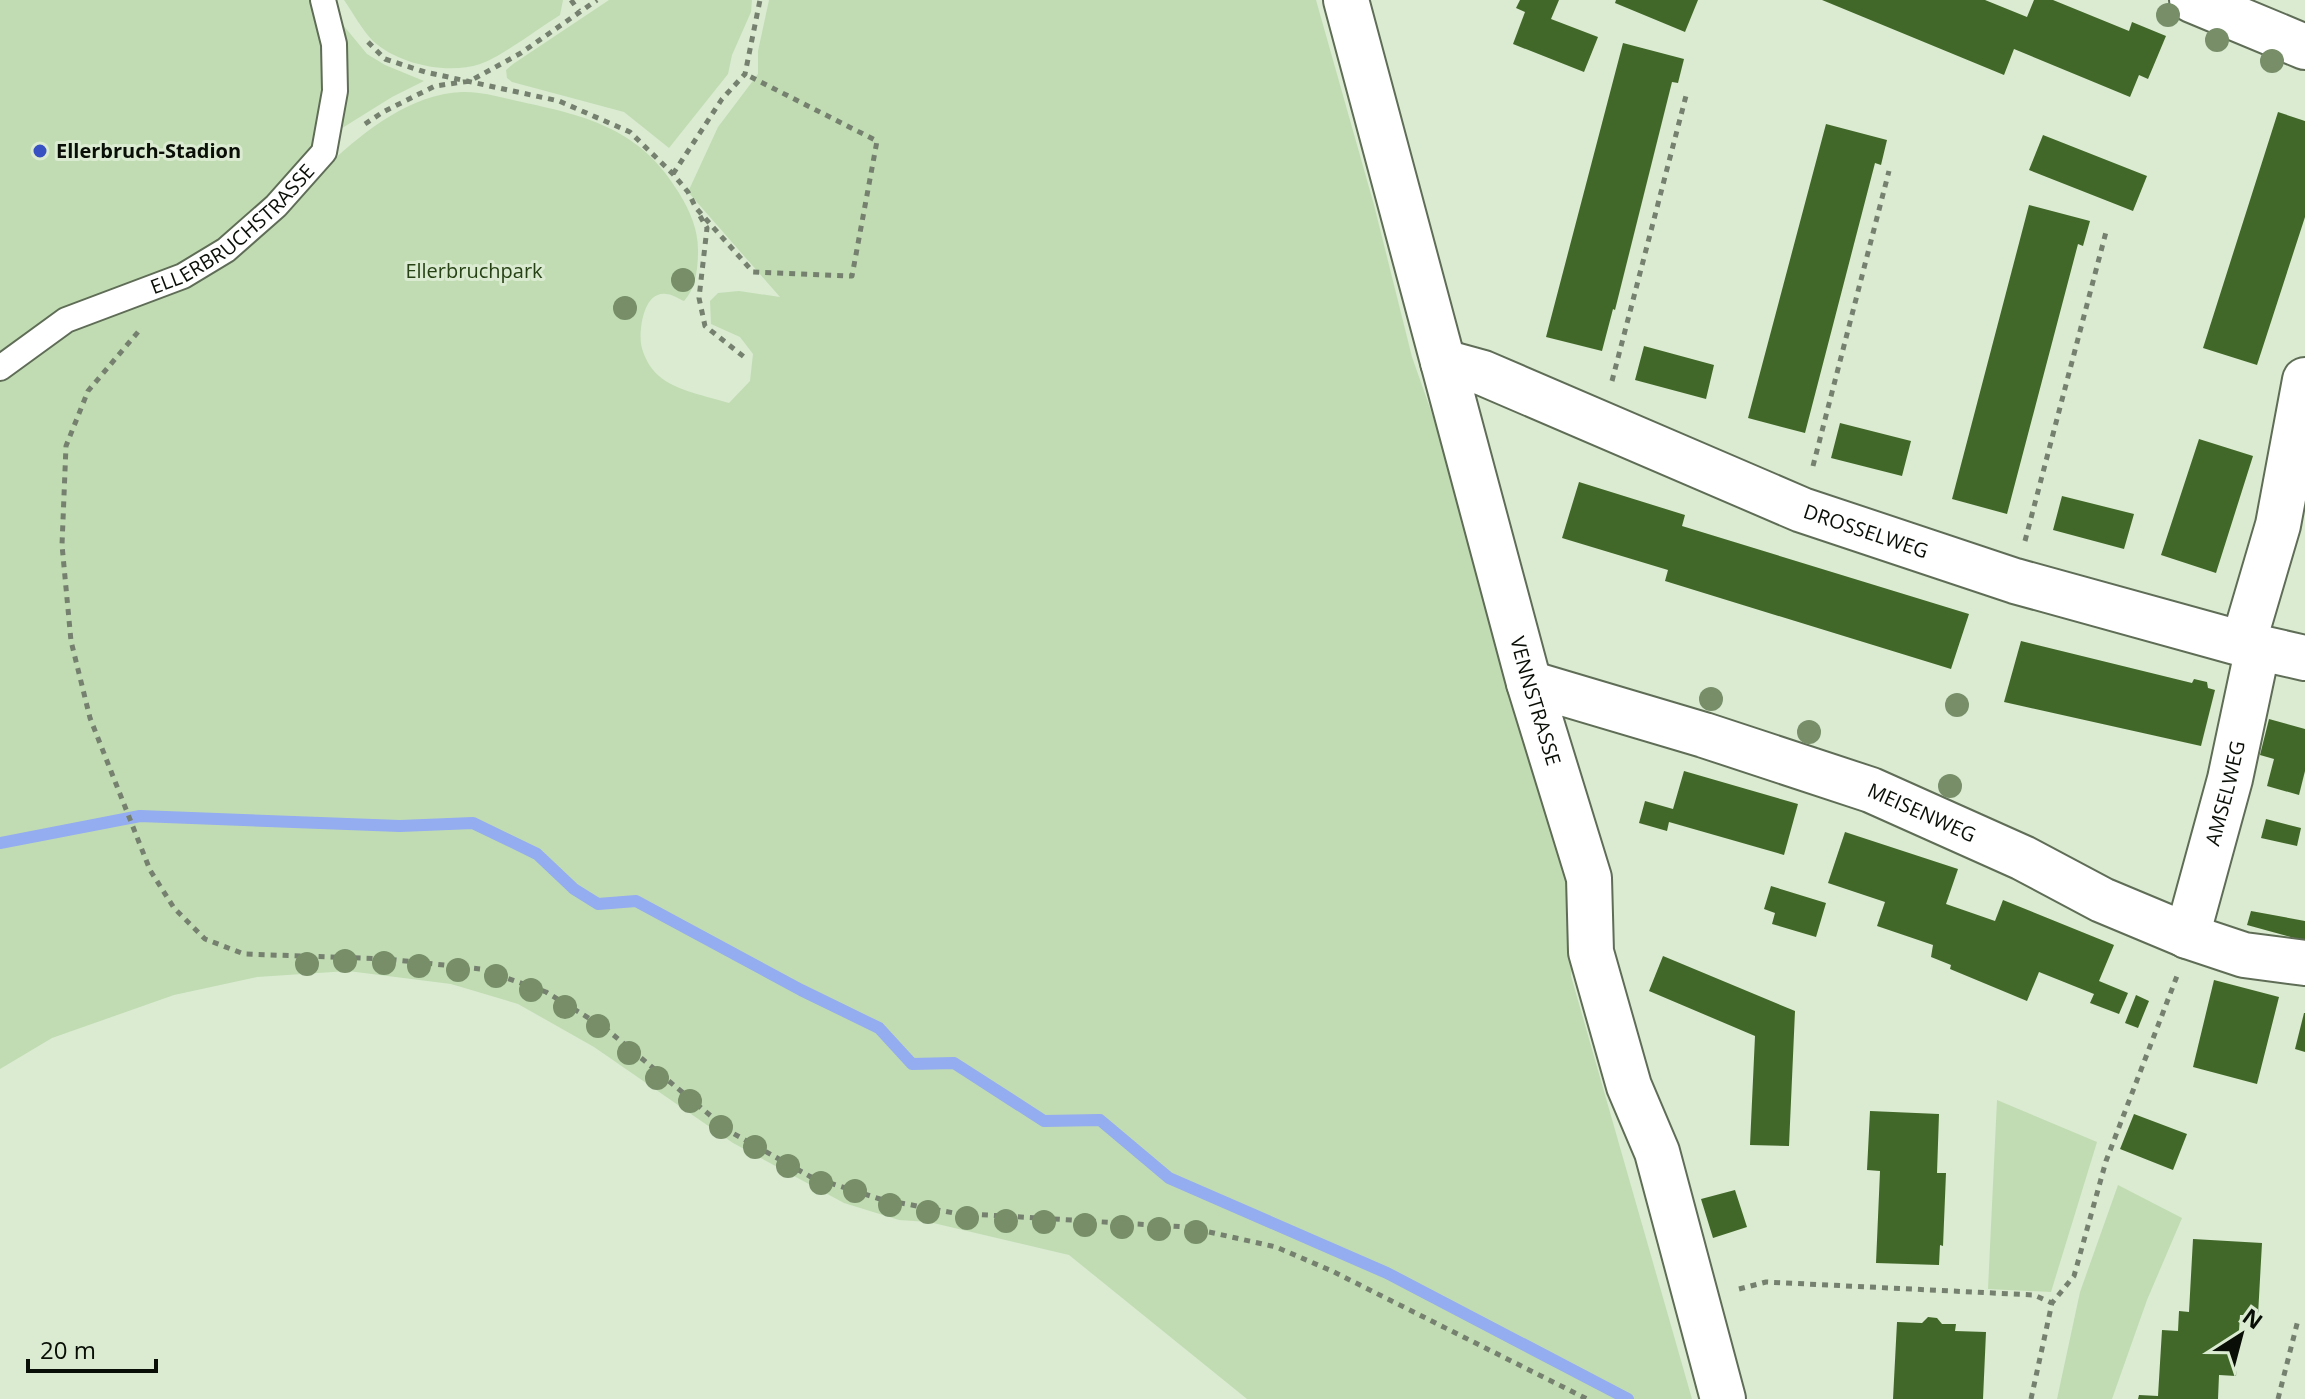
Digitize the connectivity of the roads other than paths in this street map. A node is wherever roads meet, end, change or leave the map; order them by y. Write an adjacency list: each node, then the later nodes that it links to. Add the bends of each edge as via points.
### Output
1 (323, 0): 6 (lane, ELLERBRUCHSTRASSE, via 334,44 335,91 324,152 276,206 226,250 183,276 66,320)
2 (1346, 0): 5 (street, VENNSTRASSE)
3 (2192, 0): 4 (street)
4 (2305, 47)
5 (1443, 362): 8 (street, DROSSELWEG, via 1483,373 1802,510 2015,581); 10 (street, VENNSTRASSE)
6 (0, 368)
7 (2305, 380): 8 (street, AMSELWEG)
8 (2250, 646): 9 (street, DROSSELWEG); 11 (street, AMSELWEG, via 2230,779)
9 (2305, 658)
10 (1529, 683): 11 (street, MEISENWEG, via 1871,790); 13 (street, VENNSTRASSE, via 1589,878 1591,952 1629,1086 1657,1152)
11 (2190, 937): 12 (street, MEISENWEG, via 2244,955)
12 (2305, 963)
13 (1723, 1399)

